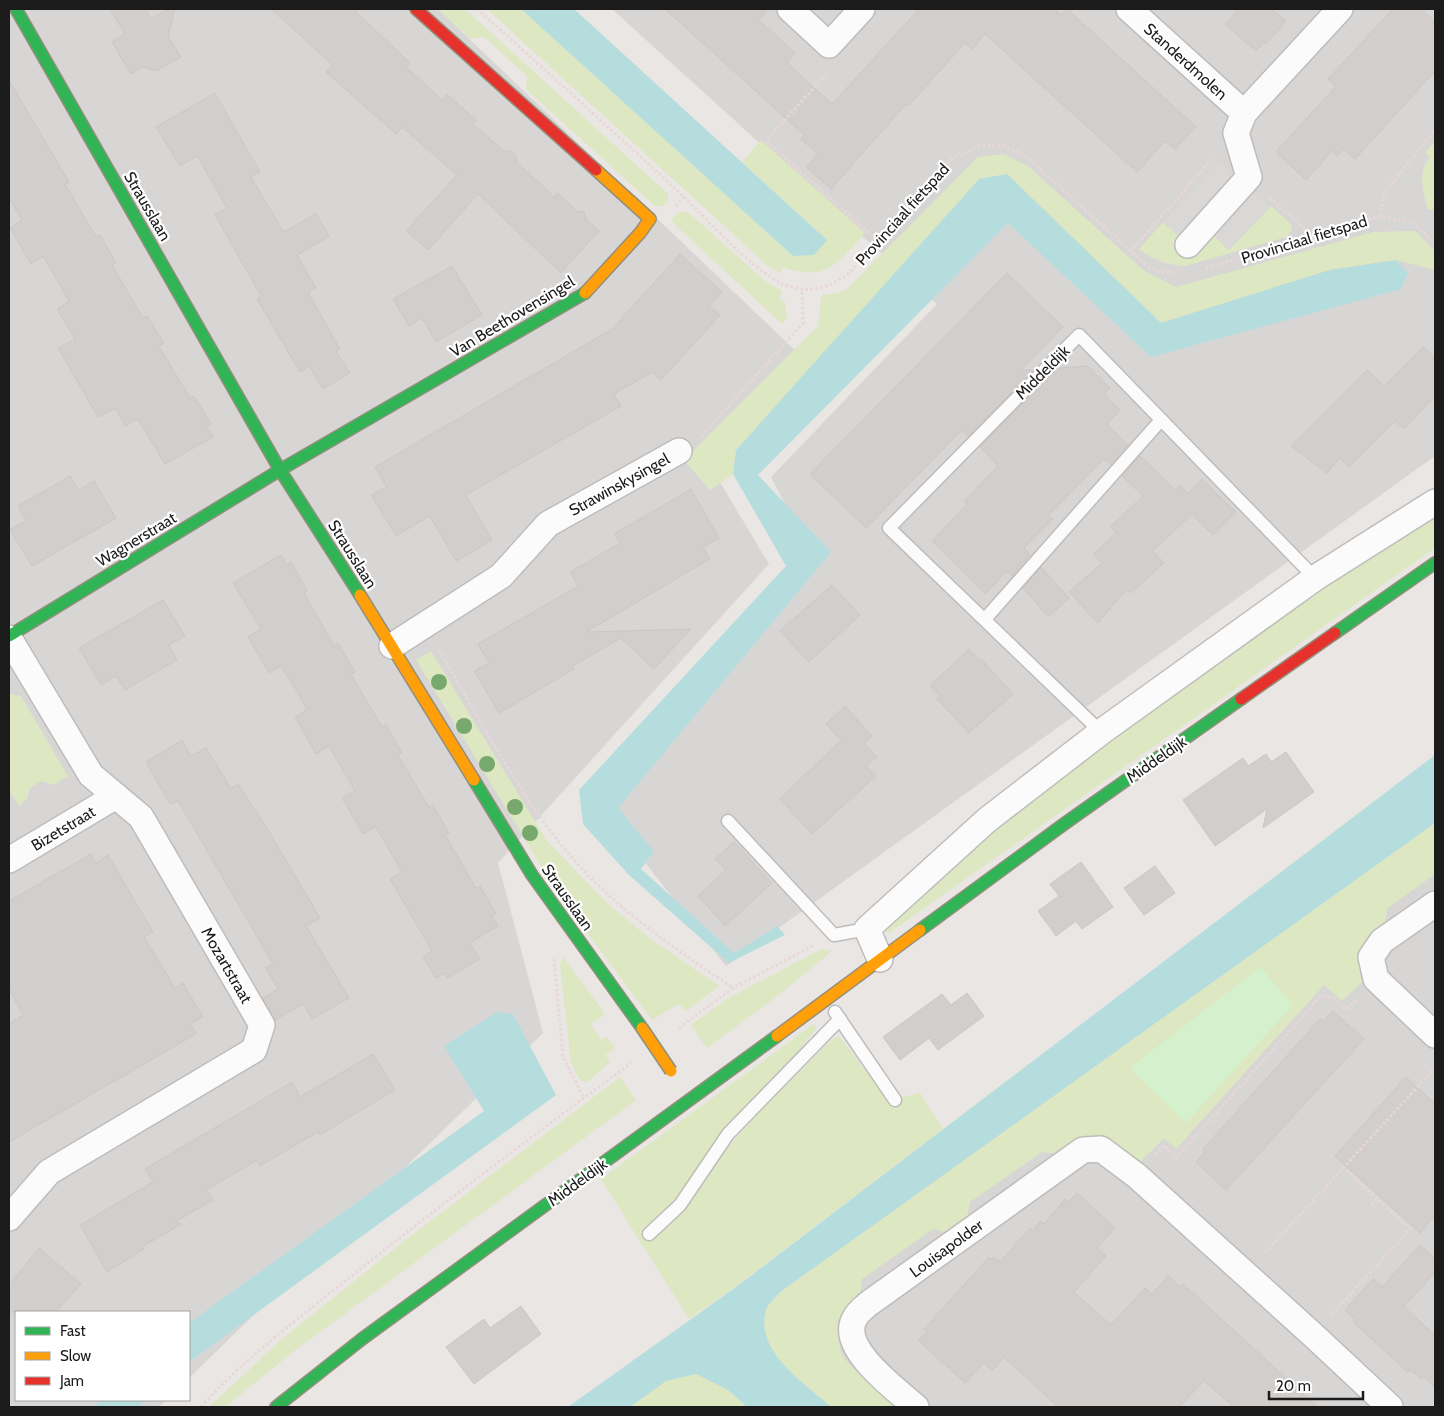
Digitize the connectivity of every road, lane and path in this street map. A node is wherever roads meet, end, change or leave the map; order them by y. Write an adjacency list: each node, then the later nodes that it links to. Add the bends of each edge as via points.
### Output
1 (16, 9): 23 (street, Strausslaan)
2 (416, 9): 23 (street, Van Beethovensingel, via 650,219 582,296)
3 (478, 9): 20 (path, via 764,273)
4 (790, 9): 8 (street)
5 (862, 9): 8 (street)
6 (1128, 9): 9 (street, Standerdmolen)
7 (1340, 9): 9 (street)
8 (829, 45): 14 (path, via 830,70 766,141)
9 (1240, 123): 11 (street); 17 (path)
10 (1435, 130): 12 (path, via 1384,193)
11 (1249, 177): 13 (path); 16 (street)
12 (1380, 216): 13 (path, Provinciaal fietspad); 15 (path, Provinciaal fietspad, via 1413,223)
13 (1313, 237): 18 (path, Provinciaal fietspad)
14 (878, 241): 17 (path, Provinciaal fietspad, via 951,159 982,145 1003,146 1025,155); 20 (path, Provinciaal fietspad, via 837,283)
15 (1435, 243)
16 (1188, 245)
17 (1130, 251): 19 (path, Provinciaal fietspad, via 1147,266 1162,272)
18 (1204, 269)
19 (1179, 272)
20 (802, 290): 22 (path, Strawinskysingel, via 804,323 700,438)
21 (1161, 420): 26 (lane, Middeldijk); 27 (lane); 27 (lane, Middeldijk, via 1079,335 889,528)
22 (679, 451): 28 (street, Strawinskysingel, via 548,524 502,576)
23 (280, 470): 29 (street, Wagnerstraat); 30 (street, Strausslaan)
24 (1435, 502): 26 (street)
25 (1435, 564): 39 (street, Middeldijk, via 1064,824)
26 (1315, 578): 31 (street)
27 (985, 619): 31 (lane, Middeldijk)
28 (424, 626): 30 (street, Strawinskysingel); 41 (path, via 524,791 586,874 676,949)
29 (9, 637): 32 (street, Mozartstraat, via 91,775)
30 (392, 646): 49 (street, Strausslaan, bridge, via 532,875)
31 (1101, 732): 36 (street, via 987,820)
32 (116, 796): 34 (street, Bizetstraat); 55 (street, Mozartstraat, via 141,817 262,1025 254,1050 49,1172)
33 (728, 821): 37 (lane)
34 (9, 860)
35 (1435, 904): 40 (street, via 1382,941 1371,957)
36 (867, 929): 37 (lane); 39 (street)
37 (834, 935): 41 (path)
38 (554, 954): 48 (path, via 563,1057)
39 (880, 959): 42 (street, Middeldijk)
40 (1376, 980): 45 (street); 52 (path, via 1346,1010 1333,997 1321,996 1176,1158 1164,1145)
41 (733, 988): 44 (path)
42 (827, 999): 43 (lane); 49 (street, Middeldijk)
43 (840, 1019): 50 (lane); 56 (lane, via 728,1134 680,1205)
44 (678, 1028)
45 (1435, 1035)
46 (639, 1057): 48 (path)
47 (1435, 1068): 51 (path)
48 (584, 1098): 59 (path, via 429,1213 282,1332 220,1386)
49 (692, 1099): 60 (street, Middeldijk, via 362,1338)
50 (895, 1100)
51 (1344, 1168): 53 (path); 57 (path)
52 (1137, 1176): 57 (street, Louisapolder); 61 (street, Louisapolder, via 1101,1149 1083,1150 868,1304 854,1318 851,1338 862,1356)
53 (1377, 1198): 54 (path); 58 (path, via 1410,1228)
54 (1372, 1205)
55 (9, 1218)
56 (649, 1234)
57 (1246, 1274): 58 (street, Louisapolder)
58 (1313, 1335): 62 (street, Louisapolder)
59 (201, 1407)
60 (276, 1407)
61 (916, 1407)
62 (1390, 1407)

